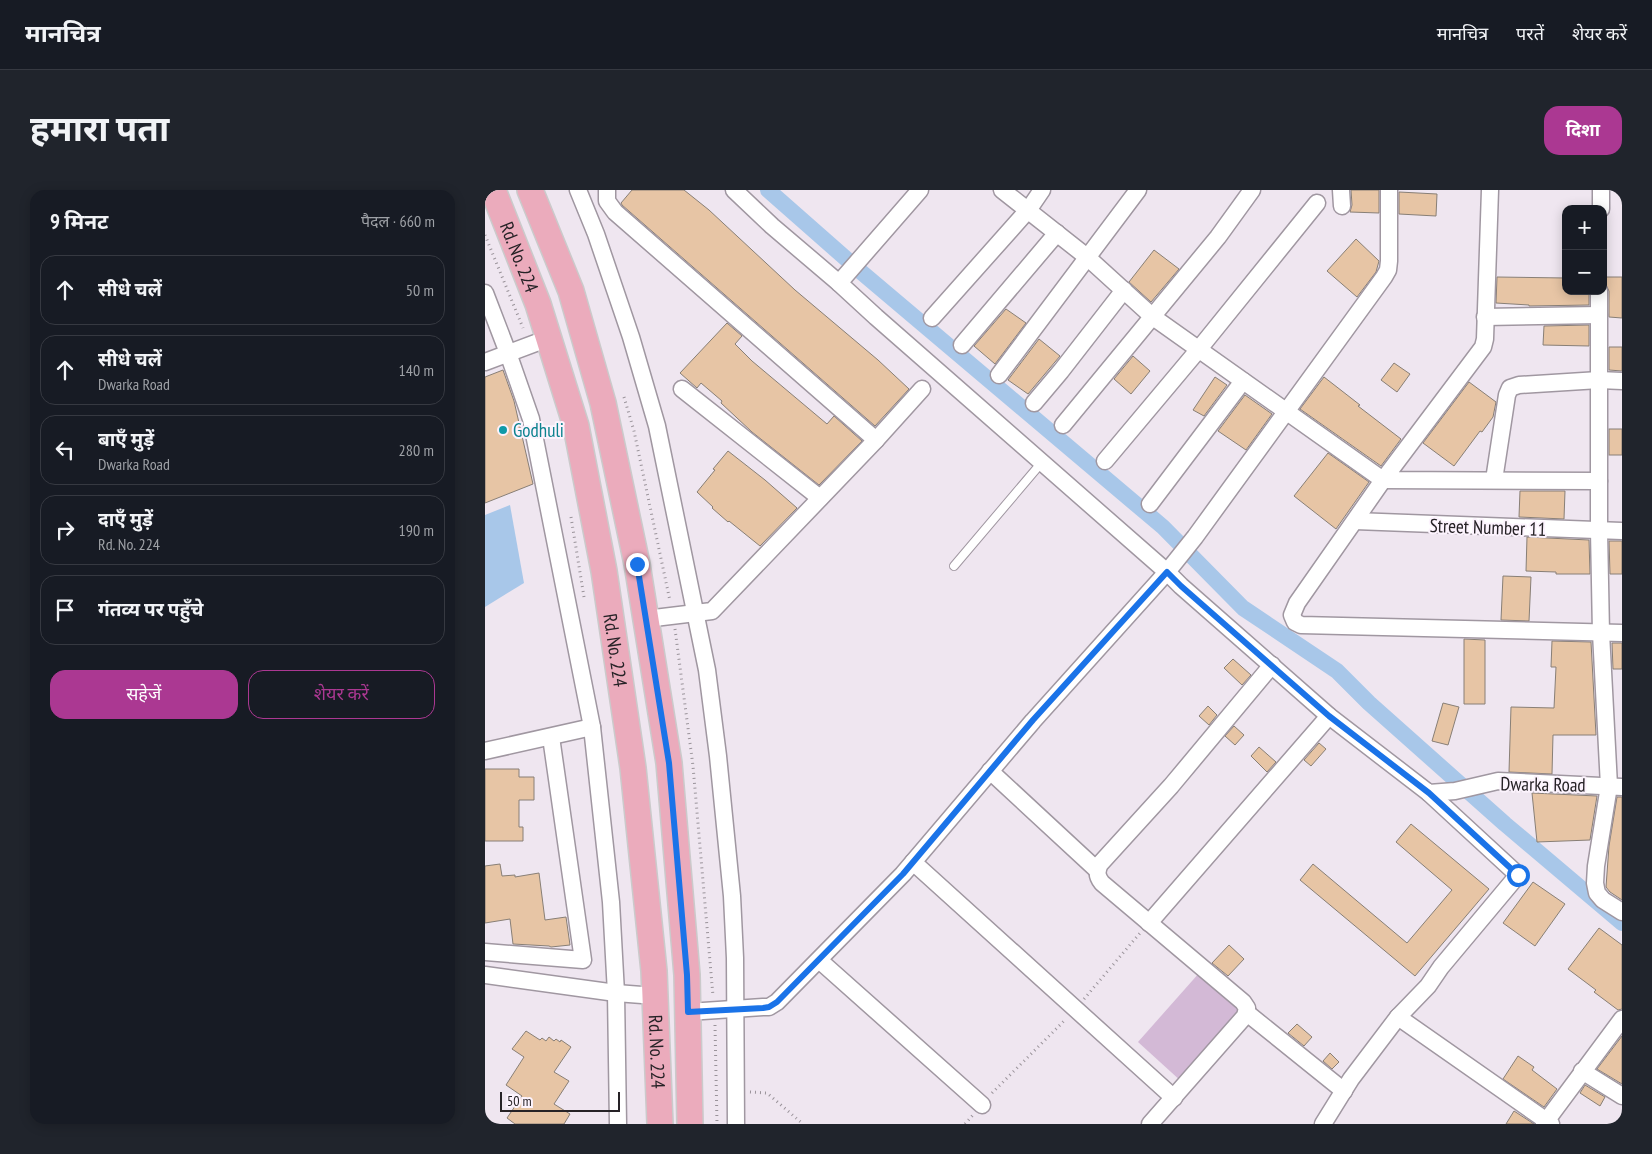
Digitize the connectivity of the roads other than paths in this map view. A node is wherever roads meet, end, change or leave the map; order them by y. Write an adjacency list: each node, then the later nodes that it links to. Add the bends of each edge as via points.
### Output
1 (493, 190): 27 (main road, Rd. No. 224)
2 (530, 190): 55 (main road, Rd. No. 224, via 571,290 603,403)
3 (578, 190): 54 (street, via 596,234 657,426)
4 (607, 190): 41 (street, via 607,201 615,212)
5 (733, 190): 19 (street, via 772,226)
6 (920, 190): 19 (street)
7 (1002, 190): 16 (street)
8 (1042, 190): 16 (street)
9 (1138, 190): 18 (street)
10 (1252, 190): 24 (street)
11 (1389, 190): 39 (street, via 1388,270)
12 (1490, 190): 25 (street)
13 (1601, 190): 15 (street)
14 (1317, 203): 29 (street)
15 (1601, 205)
16 (1029, 210): 17 (street); 26 (street)
17 (1057, 233): 18 (street); 28 (street)
18 (1087, 257): 20 (street); 32 (street)
19 (849, 272): 43 (street, via 910,347)
20 (1124, 290): 24 (street); 38 (street)
21 (485, 293): 30 (street)
22 (1599, 295): 23 (street)
23 (1599, 316): 25 (street); 33 (street)
24 (1153, 317): 29 (street); 40 (street)
25 (1485, 317): 44 (street, via 1483,347)
26 (932, 318)
27 (549, 338): 30 (street); 74 (main road, Rd. No. 224, via 576,426 604,571 633,768)
28 (962, 345)
29 (1199, 349): 34 (street); 42 (street)
30 (508, 353): 31 (street); 60 (street, via 531,419)
31 (485, 362)
32 (999, 375)
33 (1599, 380): 35 (street); 45 (street, via 1510,388); 46 (street)
34 (1243, 381): 39 (street); 48 (street)
35 (1622, 381)
36 (682, 389): 47 (street)
37 (922, 389): 41 (street)
38 (1033, 403)
39 (1287, 411): 44 (street); 53 (street)
40 (1063, 425)
41 (876, 440): 47 (street)
42 (1105, 461)
43 (1043, 462): 52 (lane); 53 (street)
44 (1383, 480): 45 (street); 49 (street)
45 (1494, 480): 46 (street)
46 (1599, 480): 50 (street)
47 (820, 498): 54 (street, via 711,611)
48 (1150, 504)
49 (1355, 521): 50 (street, Street Number 11); 56 (street, via 1297,603 1292,615 1295,622 1301,625)
50 (1599, 531): 51 (street, Street Number 11); 56 (street)
51 (1622, 531)
52 (954, 566)
53 (1167, 572): 58 (street); 63 (street)
54 (695, 614): 55 (street); 75 (street, via 707,670 718,756 732,896)
55 (646, 619): 76 (main road, Rd. No. 224, via 669,763)
56 (1601, 633): 57 (street); 64 (street)
57 (1622, 634)
58 (1272, 665): 59 (street); 67 (street)
59 (1329, 716): 65 (street); 69 (street)
60 (592, 727): 61 (street); 73 (street, via 611,902)
61 (551, 737): 62 (street); 70 (street, via 583,960)
62 (485, 751)
63 (990, 771): 66 (street); 67 (street)
64 (1616, 787): 65 (street, Dwarka Road, via 1498,782); 68 (street, via 1596,866 1595,883 1603,900)
65 (1429, 793): 78 (street, via 1518,875 1428,986)
66 (913, 862): 71 (street); 83 (street)
67 (1097, 870): 69 (street, via 1102,884)
68 (1622, 912)
69 (1149, 923): 77 (street, via 1243,1002)
70 (485, 952)
71 (819, 960): 75 (street, via 769,1007); 84 (street)
72 (485, 975): 73 (street)
73 (616, 993): 74 (street); 86 (street)
74 (655, 996): 87 (main road, Rd. No. 224)
75 (735, 1008): 76 (street); 89 (street)
76 (688, 1012): 88 (main road, Rd. No. 224)
77 (1247, 1013): 81 (street); 83 (street)
78 (1398, 1017): 81 (street); 85 (street)
79 (1622, 1019): 80 (street)
80 (1582, 1071): 82 (street); 85 (street)
81 (1343, 1091): 91 (street)
82 (1622, 1096)
83 (1174, 1098): 90 (street)
84 (982, 1105)
85 (1547, 1123)
86 (618, 1124)
87 (660, 1124)
88 (690, 1124)
89 (736, 1124)
90 (1149, 1124)
91 (1323, 1124)

